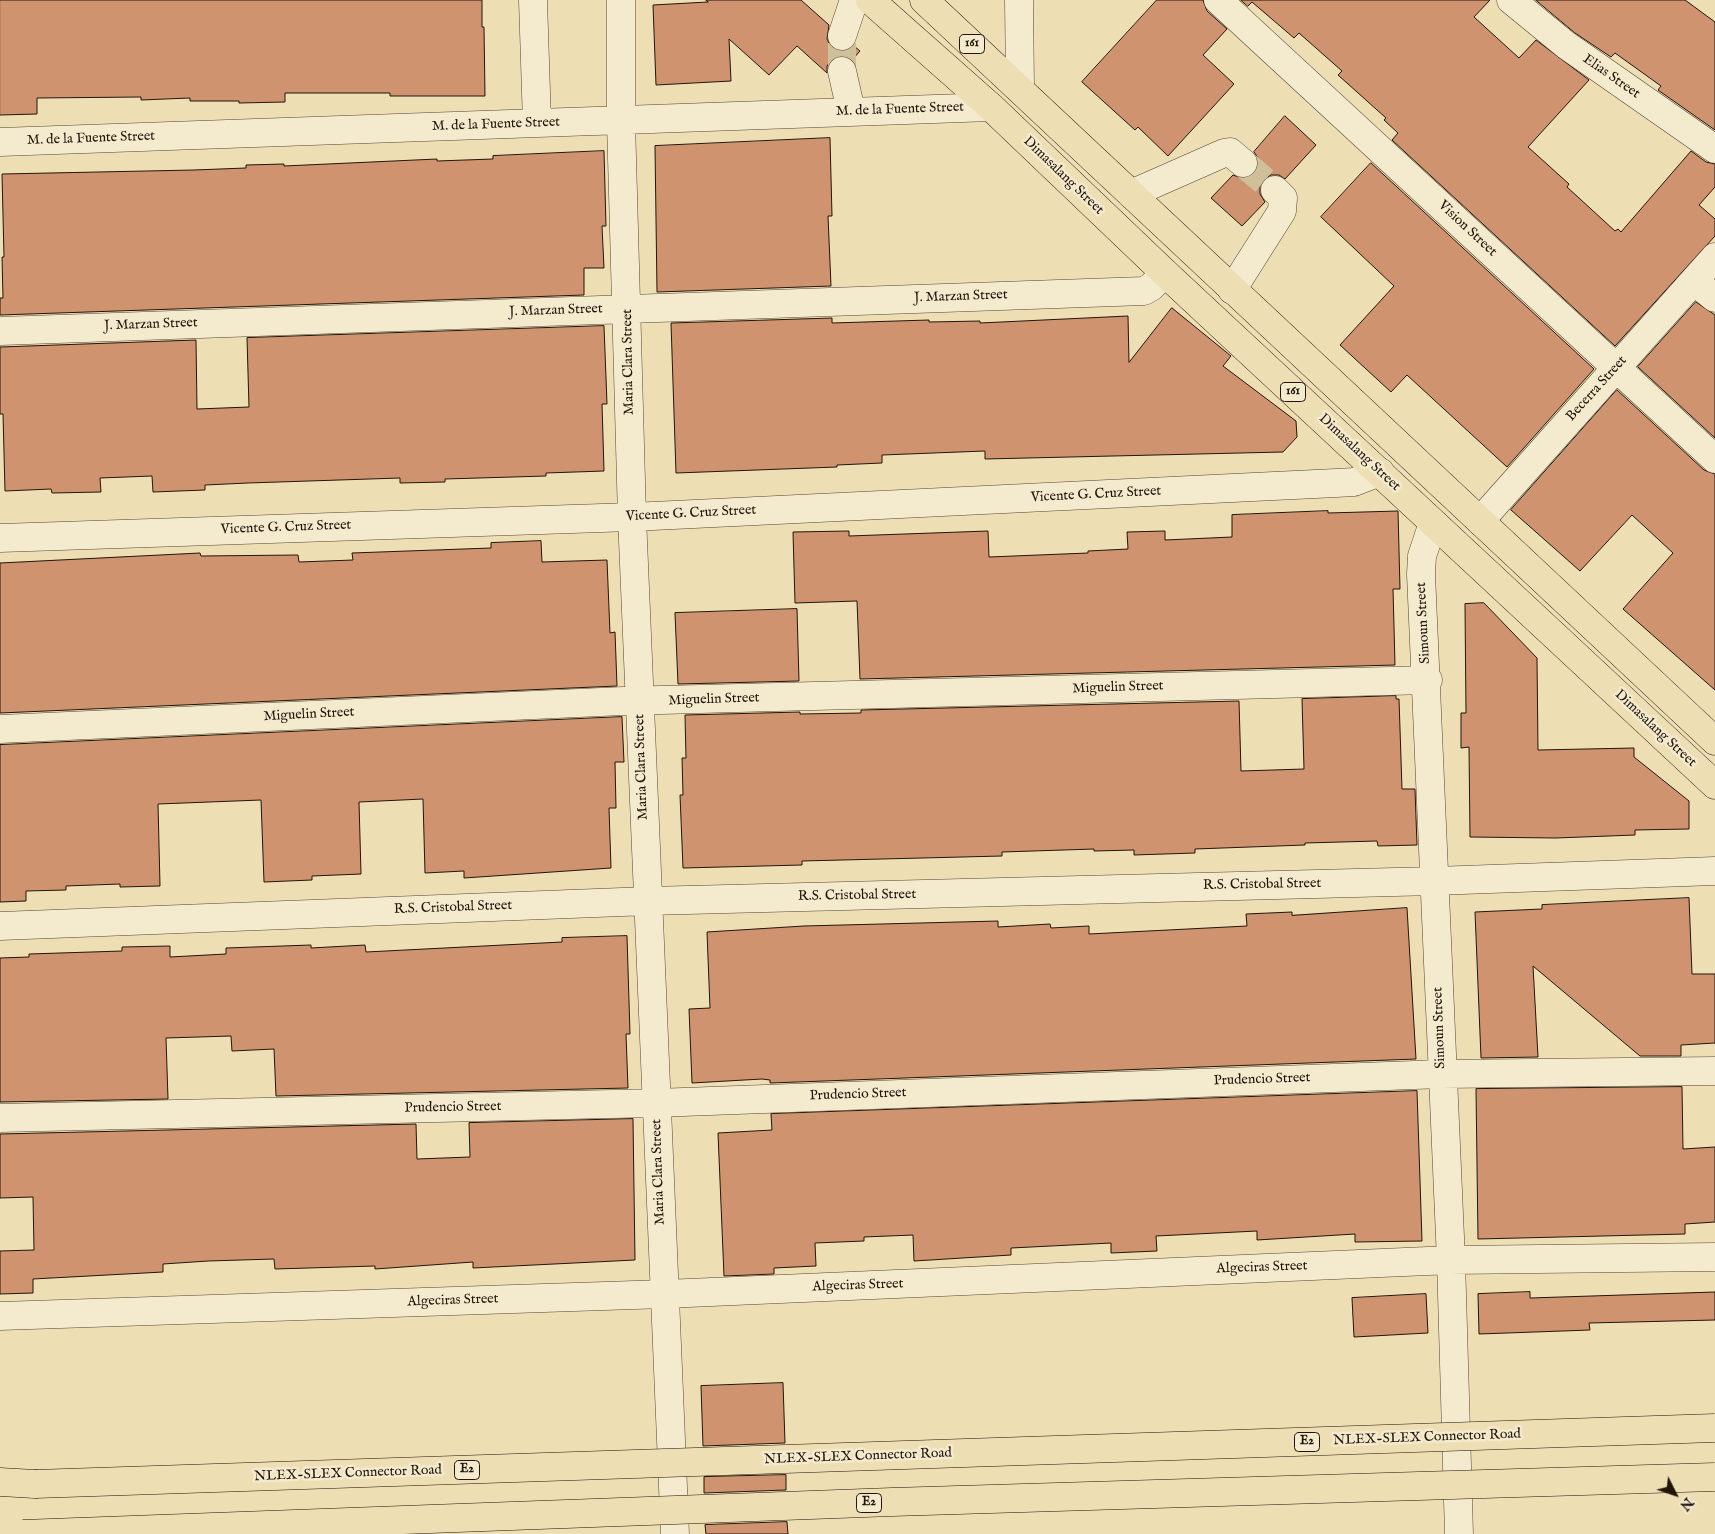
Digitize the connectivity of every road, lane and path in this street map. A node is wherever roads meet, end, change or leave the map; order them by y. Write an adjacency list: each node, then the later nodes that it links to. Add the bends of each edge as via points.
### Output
1 (533, 0): 15 (street)
2 (621, 0): 14 (street, Maria Clara Street)
3 (854, 0): 9 (street)
4 (870, 0): 12 (main road, Dimasalang Street / 161)
5 (924, 0): 11 (main road, 161)
6 (1018, 0): 11 (street)
7 (1218, 0): 28 (street, Vision Street)
8 (1511, 0): 17 (street, Elias Street, via 1566,45)
9 (842, 36)
10 (842, 71): 13 (street)
11 (1020, 88): 20 (main road, 161)
12 (991, 107): 13 (street, M. de la Fuente Street); 22 (main road, Dimasalang Street / 161)
13 (851, 111): 14 (street, M. de la Fuente Street)
14 (621, 122): 15 (street, M. de la Fuente Street); 26 (street, Maria Clara Street)
15 (537, 123): 16 (street, M. de la Fuente Street)
16 (0, 142)
17 (1715, 149)
18 (1244, 163): 20 (street, via 1230,152 1224,153)
19 (1275, 190): 24 (street, via 1283,198 1282,211)
20 (1131, 194): 24 (main road, 161)
21 (1715, 257): 23 (street, Becerra Street)
22 (1165, 273): 26 (street, J. Marzan Street, via 1144,291); 30 (main road, Dimasalang Street / 161)
23 (1694, 281): 25 (street); 28 (street, Becerra Street)
24 (1232, 290): 32 (main road, 161)
25 (1715, 298)
26 (628, 308): 27 (street, J. Marzan Street); 31 (street, Maria Clara Street)
27 (0, 331)
28 (1617, 367): 29 (street, Vision Street); 32 (street, Becerra Street)
29 (1715, 460)
30 (1380, 472): 31 (street, Vicente G. Cruz Street, via 1354,482); 33 (main road, Dimasalang Street / 161)
31 (632, 517): 34 (street, Vicente G. Cruz Street); 36 (street, Maria Clara Street)
32 (1480, 521): 38 (main road, 161)
33 (1433, 523): 35 (street, Simoun Street, via 1422,556); 39 (main road, Dimasalang Street / 161)
34 (0, 538)
35 (1428, 680): 36 (street, Miguelin Street); 41 (street, Simoun Street)
36 (639, 702): 37 (street, Miguelin Street); 42 (street, Maria Clara Street)
37 (0, 729)
38 (1715, 741)
39 (1715, 785)
40 (1715, 871): 41 (street, R.S. Cristobal Street)
41 (1434, 881): 42 (street, R.S. Cristobal Street); 45 (street, Simoun Street)
42 (648, 901): 43 (street, R.S. Cristobal Street); 46 (street, Maria Clara Street)
43 (0, 926)
44 (1715, 1071): 45 (street, Prudencio Street)
45 (1442, 1074): 46 (street, Prudencio Street); 49 (street, Simoun Street)
46 (656, 1103): 47 (street, Prudencio Street); 50 (street, Maria Clara Street)
47 (0, 1118)
48 (1715, 1257): 49 (street, Algeciras Street)
49 (1451, 1260): 50 (street, Algeciras Street); 57 (street, Simoun Street)
50 (665, 1294): 51 (street, Algeciras Street); 56 (street, Maria Clara Street)
51 (0, 1316)
52 (1715, 1428): 54 (main road, NLEX-SLEX Connector Road / E2, bridge)
53 (1715, 1477): 55 (main road, E2, bridge, via 892,1502)
54 (0, 1484)
55 (21, 1534)
56 (675, 1534)
57 (1459, 1534)

